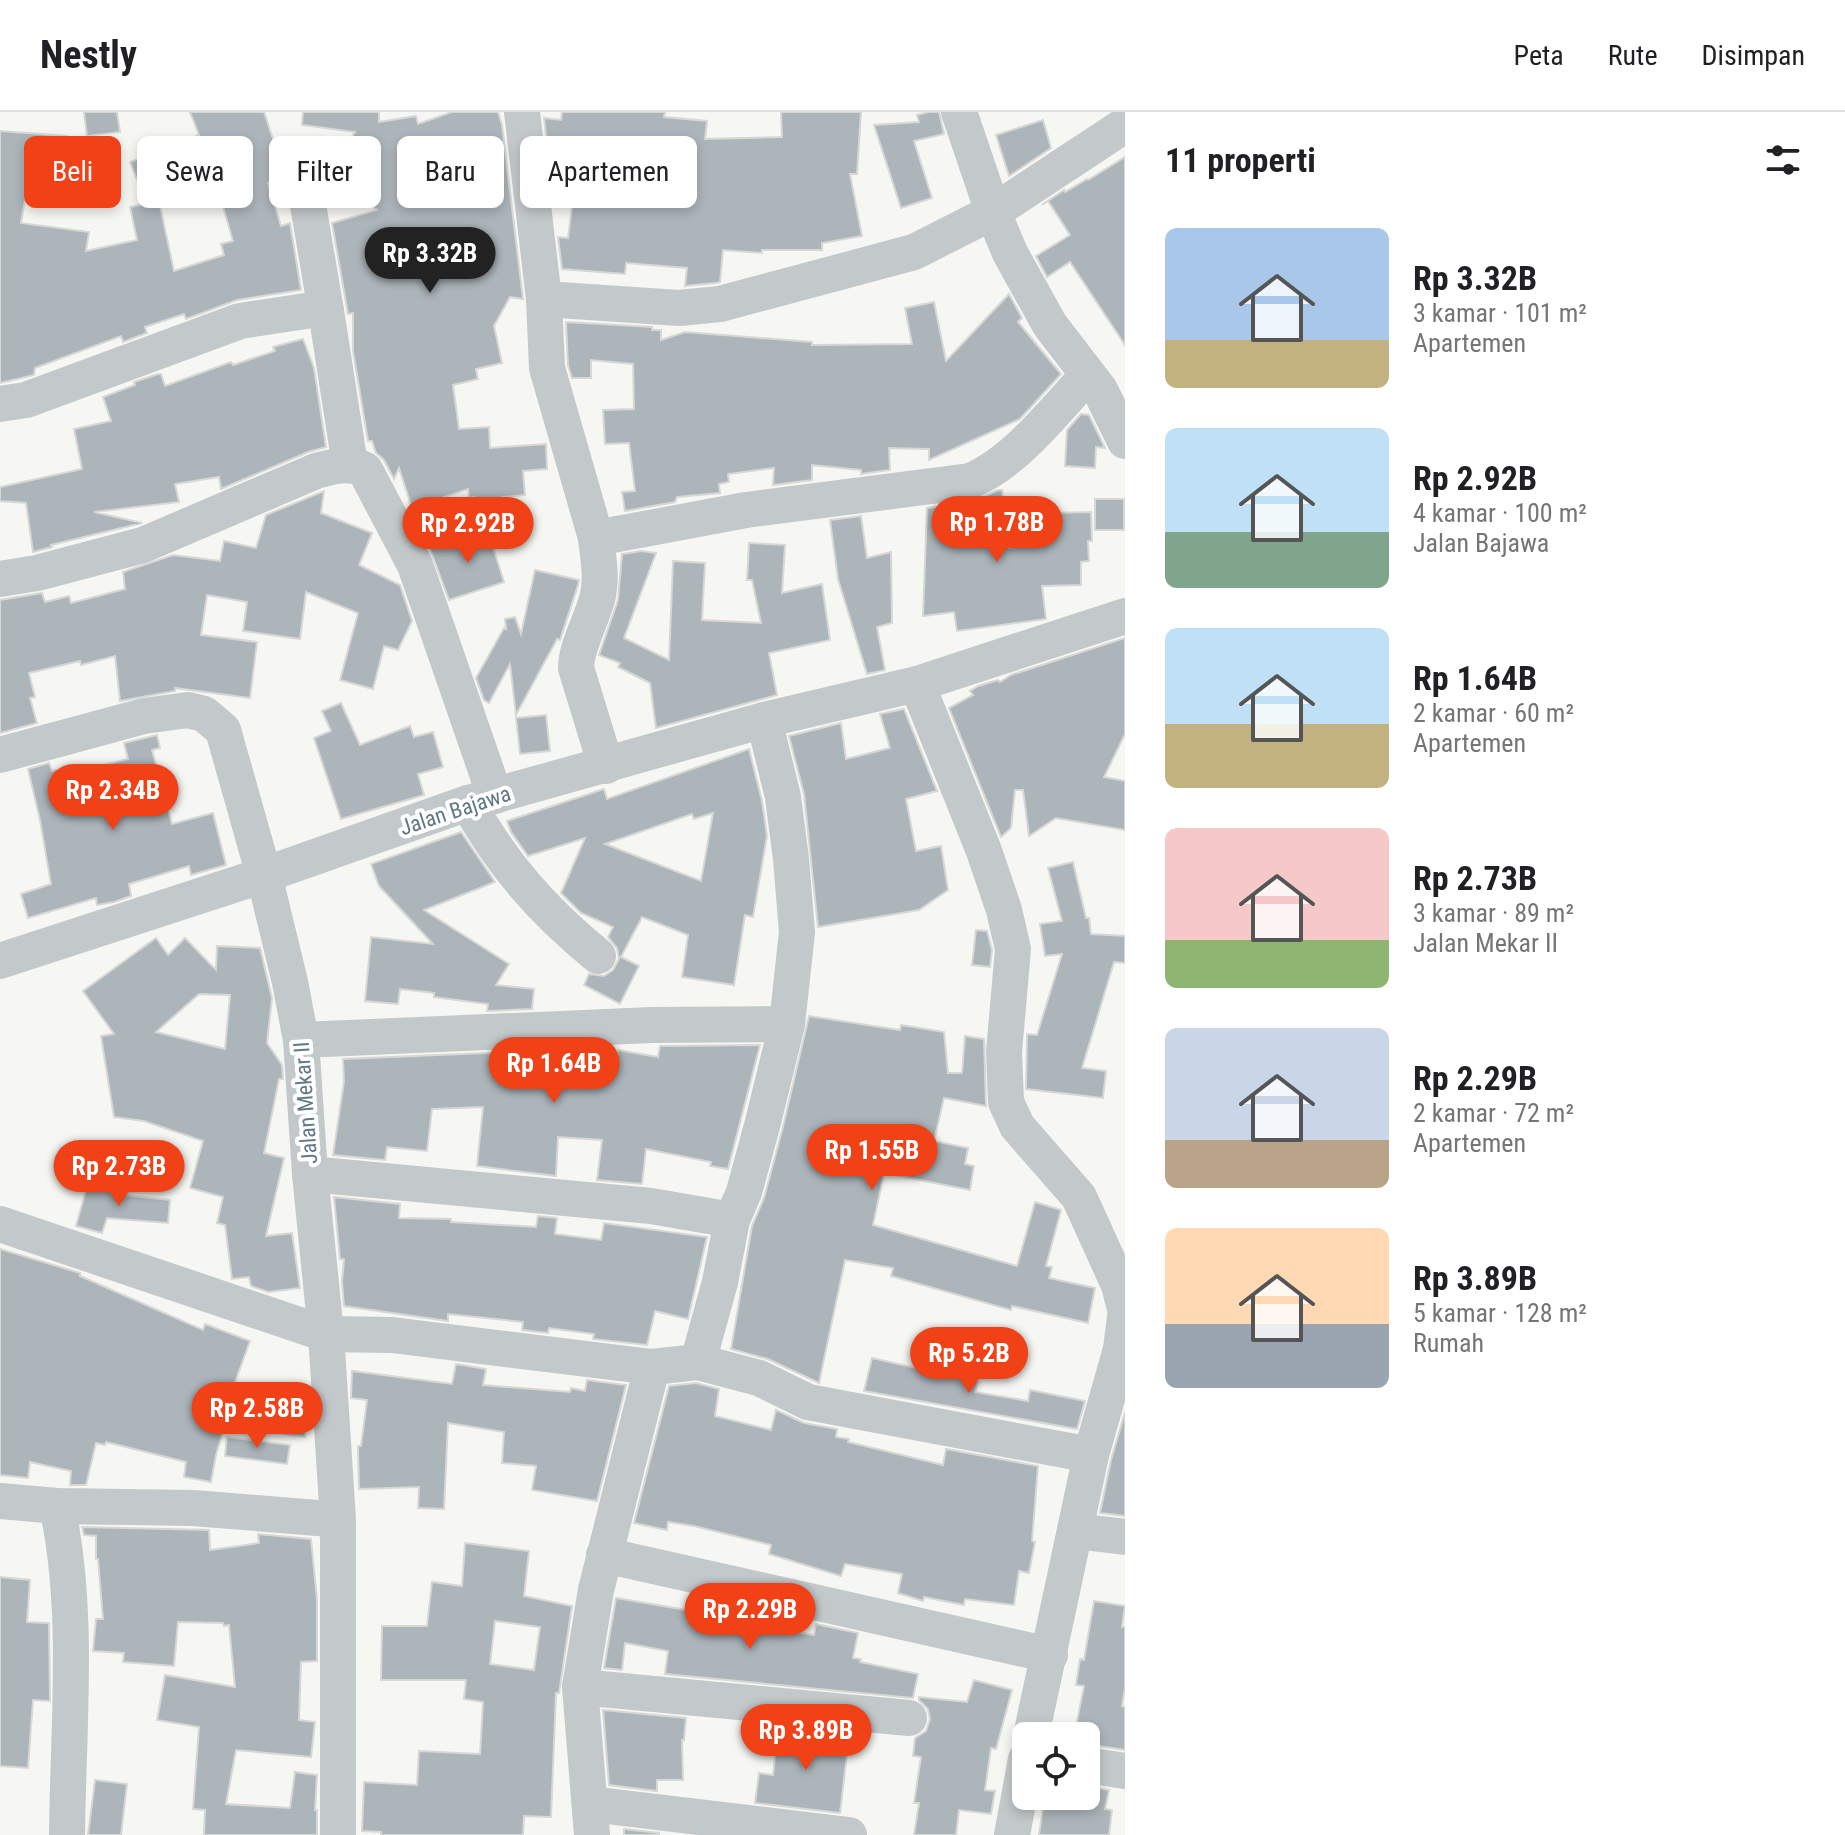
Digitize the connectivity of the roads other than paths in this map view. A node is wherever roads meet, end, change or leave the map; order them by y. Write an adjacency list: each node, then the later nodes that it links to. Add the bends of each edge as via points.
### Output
1 (522, 112): 6 (street)
2 (959, 112): 5 (street)
3 (1125, 125): 5 (street)
4 (309, 208): 7 (street)
5 (993, 212): 6 (street, via 914,252 720,304 679,308); 8 (street, via 1050,325)
6 (544, 299): 12 (street, via 547,368)
7 (326, 311): 9 (street, via 240,321 26,400); 11 (street)
8 (1104, 379): 10 (street); 12 (street, via 1008,458 970,481 746,510)
9 (0, 404)
10 (1125, 441)
11 (350, 465): 13 (street, via 316,471 143,545); 19 (street, via 365,470 415,565)
12 (596, 538): 18 (street, via 598,594 576,668)
13 (0, 579)
14 (1125, 616): 15 (street, Jalan Bajawa)
15 (917, 684): 16 (street, Jalan Bajawa); 28 (street, via 984,851 1013,949 1004,1052 1006,1102 1017,1126 1079,1197)
16 (764, 720): 18 (street, Jalan Bajawa); 23 (street, via 783,797 795,899 797,932)
17 (0, 755): 20 (street, Jalan Mekar II, via 144,716 188,710 204,714 223,730)
18 (606, 766): 19 (street, Jalan Bajawa)
19 (481, 800): 20 (street, Jalan Bajawa); 21 (street, via 511,872)
20 (264, 875): 22 (street, Jalan Bajawa); 24 (street, Jalan Mekar II)
21 (598, 956)
22 (0, 961)
23 (787, 1024): 24 (street); 26 (street, via 752,1164)
24 (301, 1040): 25 (street, Jalan Mekar II)
25 (310, 1174): 26 (street, via 651,1206); 30 (street, Jalan Mekar II)
26 (732, 1220): 31 (street)
27 (0, 1224): 30 (street)
28 (1125, 1309)
29 (1125, 1317): 33 (street)
30 (326, 1334): 32 (street, via 392,1335); 49 (street, Jalan Mekar II, via 338,1520)
31 (698, 1362): 32 (street); 33 (street, via 759,1378 808,1402)
32 (652, 1367): 39 (street)
33 (1091, 1455): 37 (street)
34 (0, 1501): 35 (street)
35 (57, 1506): 36 (street, via 193,1508); 48 (street, via 70,1615)
36 (330, 1519)
37 (1075, 1531): 38 (street); 40 (street)
38 (1125, 1537)
39 (604, 1555): 40 (street); 41 (street)
40 (1050, 1655): 43 (street)
41 (580, 1687): 42 (street); 47 (street)
42 (909, 1718)
43 (1034, 1722)
44 (1100, 1767): 45 (street)
45 (1125, 1771)
46 (1017, 1810): 51 (street)
47 (591, 1820): 50 (street)
48 (67, 1835)
49 (338, 1835)
50 (849, 1835)
51 (1012, 1835)

